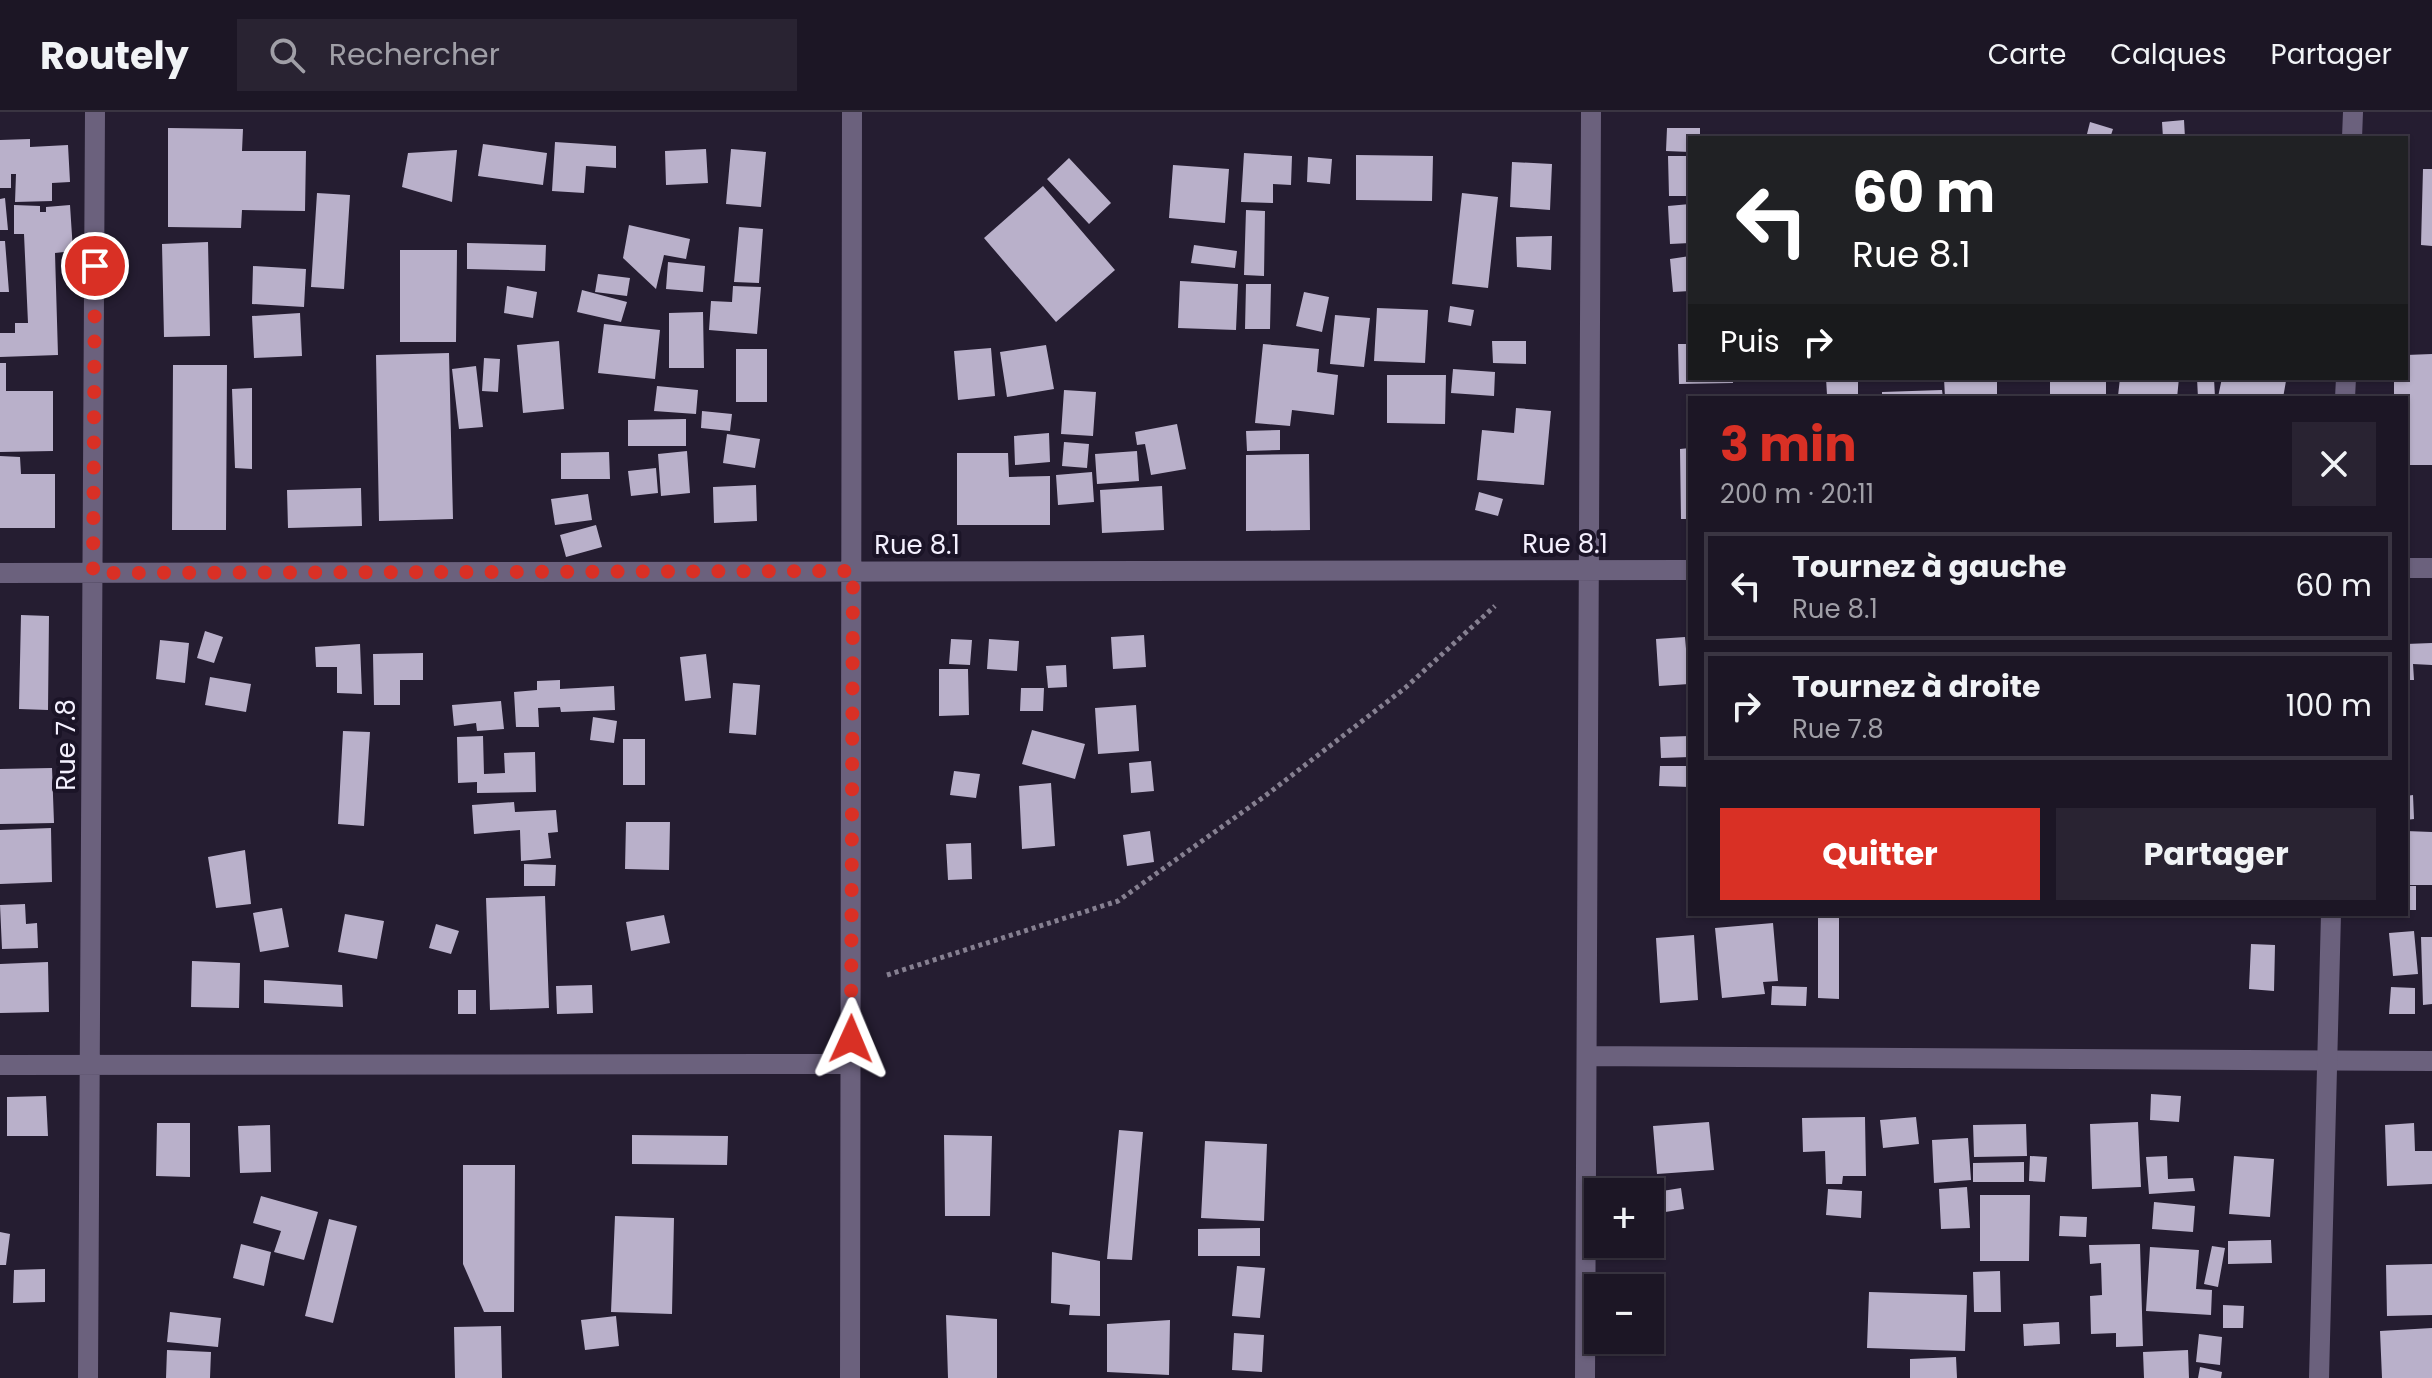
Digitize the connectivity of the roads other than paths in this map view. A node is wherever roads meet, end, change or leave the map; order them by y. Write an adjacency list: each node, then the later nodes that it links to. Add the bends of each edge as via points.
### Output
1 (95, 112): 12 (street, Rue 7.8)
2 (852, 112): 10 (street)
3 (1591, 112): 8 (street)
4 (2353, 112): 5 (street)
5 (2352, 136)
6 (2408, 568): 7 (street)
7 (2432, 568)
8 (1591, 570): 9 (street, Rue 8.1); 10 (street, Rue 8.1); 14 (street)
9 (1688, 570)
10 (853, 571): 12 (street, Rue 8.1); 18 (street)
11 (0, 573): 12 (street, Rue 8.1)
12 (93, 573): 17 (street, Rue 7.8)
13 (2331, 916): 15 (street)
14 (1587, 1056): 15 (street); 22 (street)
15 (2327, 1059): 16 (street); 23 (street)
16 (2432, 1061)
17 (90, 1064): 18 (street); 19 (street); 20 (street, Rue 7.8)
18 (850, 1064): 21 (street)
19 (0, 1065)
20 (88, 1378)
21 (850, 1378)
22 (1585, 1378)
23 (2319, 1378)

